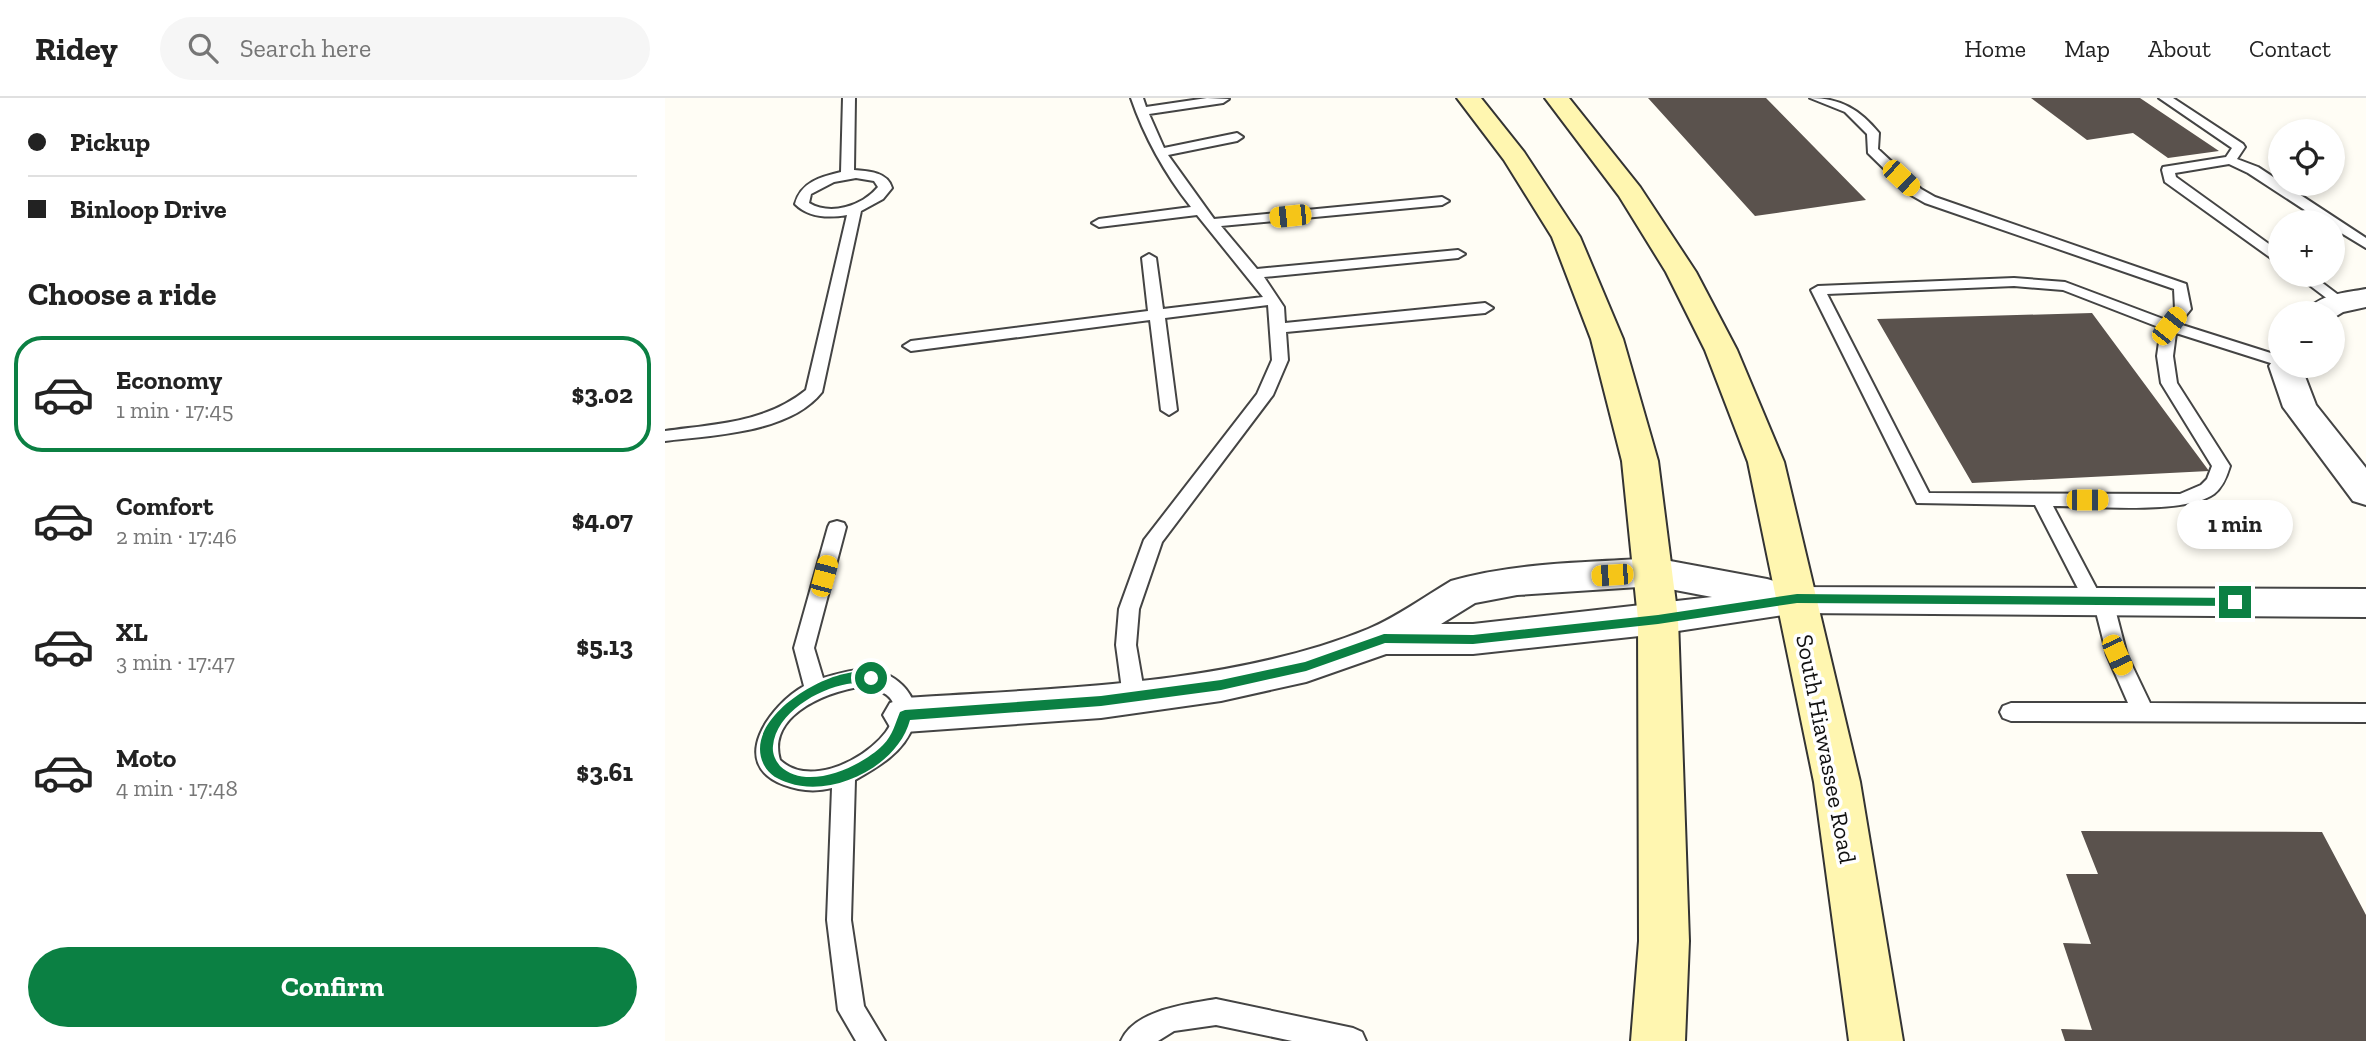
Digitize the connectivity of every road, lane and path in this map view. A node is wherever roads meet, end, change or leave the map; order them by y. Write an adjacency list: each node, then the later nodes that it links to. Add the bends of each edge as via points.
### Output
1 (849, 98): 11 (lane)
2 (1469, 98): 39 (street, via 1515,157 1566,237 1607,339 1640,461)
3 (1557, 98): 40 (street, South Hiawassee Road, via 1631,193 1681,272 1721,350 1766,462)
4 (1816, 98): 29 (lane, via 1849,110 1873,133 1871,150 1930,200 2181,288 2182,309)
5 (2165, 98): 10 (lane, via 2239,147)
6 (1223, 99): 7 (lane)
7 (1139, 105): 9 (lane, via 1143,123)
8 (1237, 137): 9 (lane)
9 (1162, 152): 14 (lane)
10 (2230, 160): 15 (lane); 20 (lane, via 2168,170 2170,179)
11 (847, 175): 13 (lane, via 869,175 884,182 881,194); 13 (lane, via 813,186 805,192 803,204 819,211)
12 (1442, 201): 17 (lane)
13 (856, 208): 35 (lane, via 814,392 800,406 765,420)
14 (1202, 210): 16 (lane); 17 (lane)
15 (2315, 210)
16 (1099, 223)
17 (1213, 223): 23 (lane)
18 (2345, 230): 19 (lane)
19 (2366, 244)
20 (2268, 249)
21 (1458, 254): 23 (lane)
22 (1149, 258): 28 (lane)
23 (1254, 274): 25 (lane)
24 (2319, 287): 26 (lane)
25 (1272, 300): 28 (lane); 30 (lane)
26 (2338, 301)
27 (1485, 308): 30 (lane)
28 (1157, 315): 31 (lane); 34 (lane)
29 (2169, 326): 32 (lane); 37 (lane, via 2165,356 2169,383 2221,466 2217,482 2202,494 2181,500); 37 (lane, via 2075,290 2039,282 1818,290 1923,499)
30 (1277, 328): 46 (lane, via 1280,360 1265,395 1153,540 1129,609 1126,645)
31 (911, 346)
32 (2268, 357)
33 (2289, 378): 36 (street, via 2299,407)
34 (1169, 410)
35 (665, 436)
36 (2366, 494)
37 (2041, 500): 41 (lane)
38 (837, 527): 45 (lane, via 804,648)
39 (1654, 572): 40 (street); 43 (street); 44 (street, via 1517,581 1465,591)
40 (1797, 598): 41 (street); 43 (street); 56 (street, South Hiawassee Road, via 1837,782)
41 (2099, 601): 42 (street); 47 (lane)
42 (2366, 603)
43 (1658, 619): 44 (street, via 1473,639); 55 (street, via 1664,941)
44 (1384, 639): 46 (street, via 1294,669)
45 (816, 689): 50 (lane, via 849,679 890,683 902,694); 51 (lane, via 788,708 774,725 766,747 769,763 781,775 800,781)
46 (1134, 697): 50 (street)
47 (2143, 711): 48 (lane); 49 (lane)
48 (2011, 712)
49 (2366, 713)
50 (905, 715): 51 (lane, via 888,748)
51 (844, 776): 52 (lane, via 839,920 851,1010)
52 (872, 1041)
53 (1134, 1041): 54 (lane, via 1170,1018 1216,1012)
54 (1353, 1041)
55 (1658, 1041)
56 (1876, 1041)

